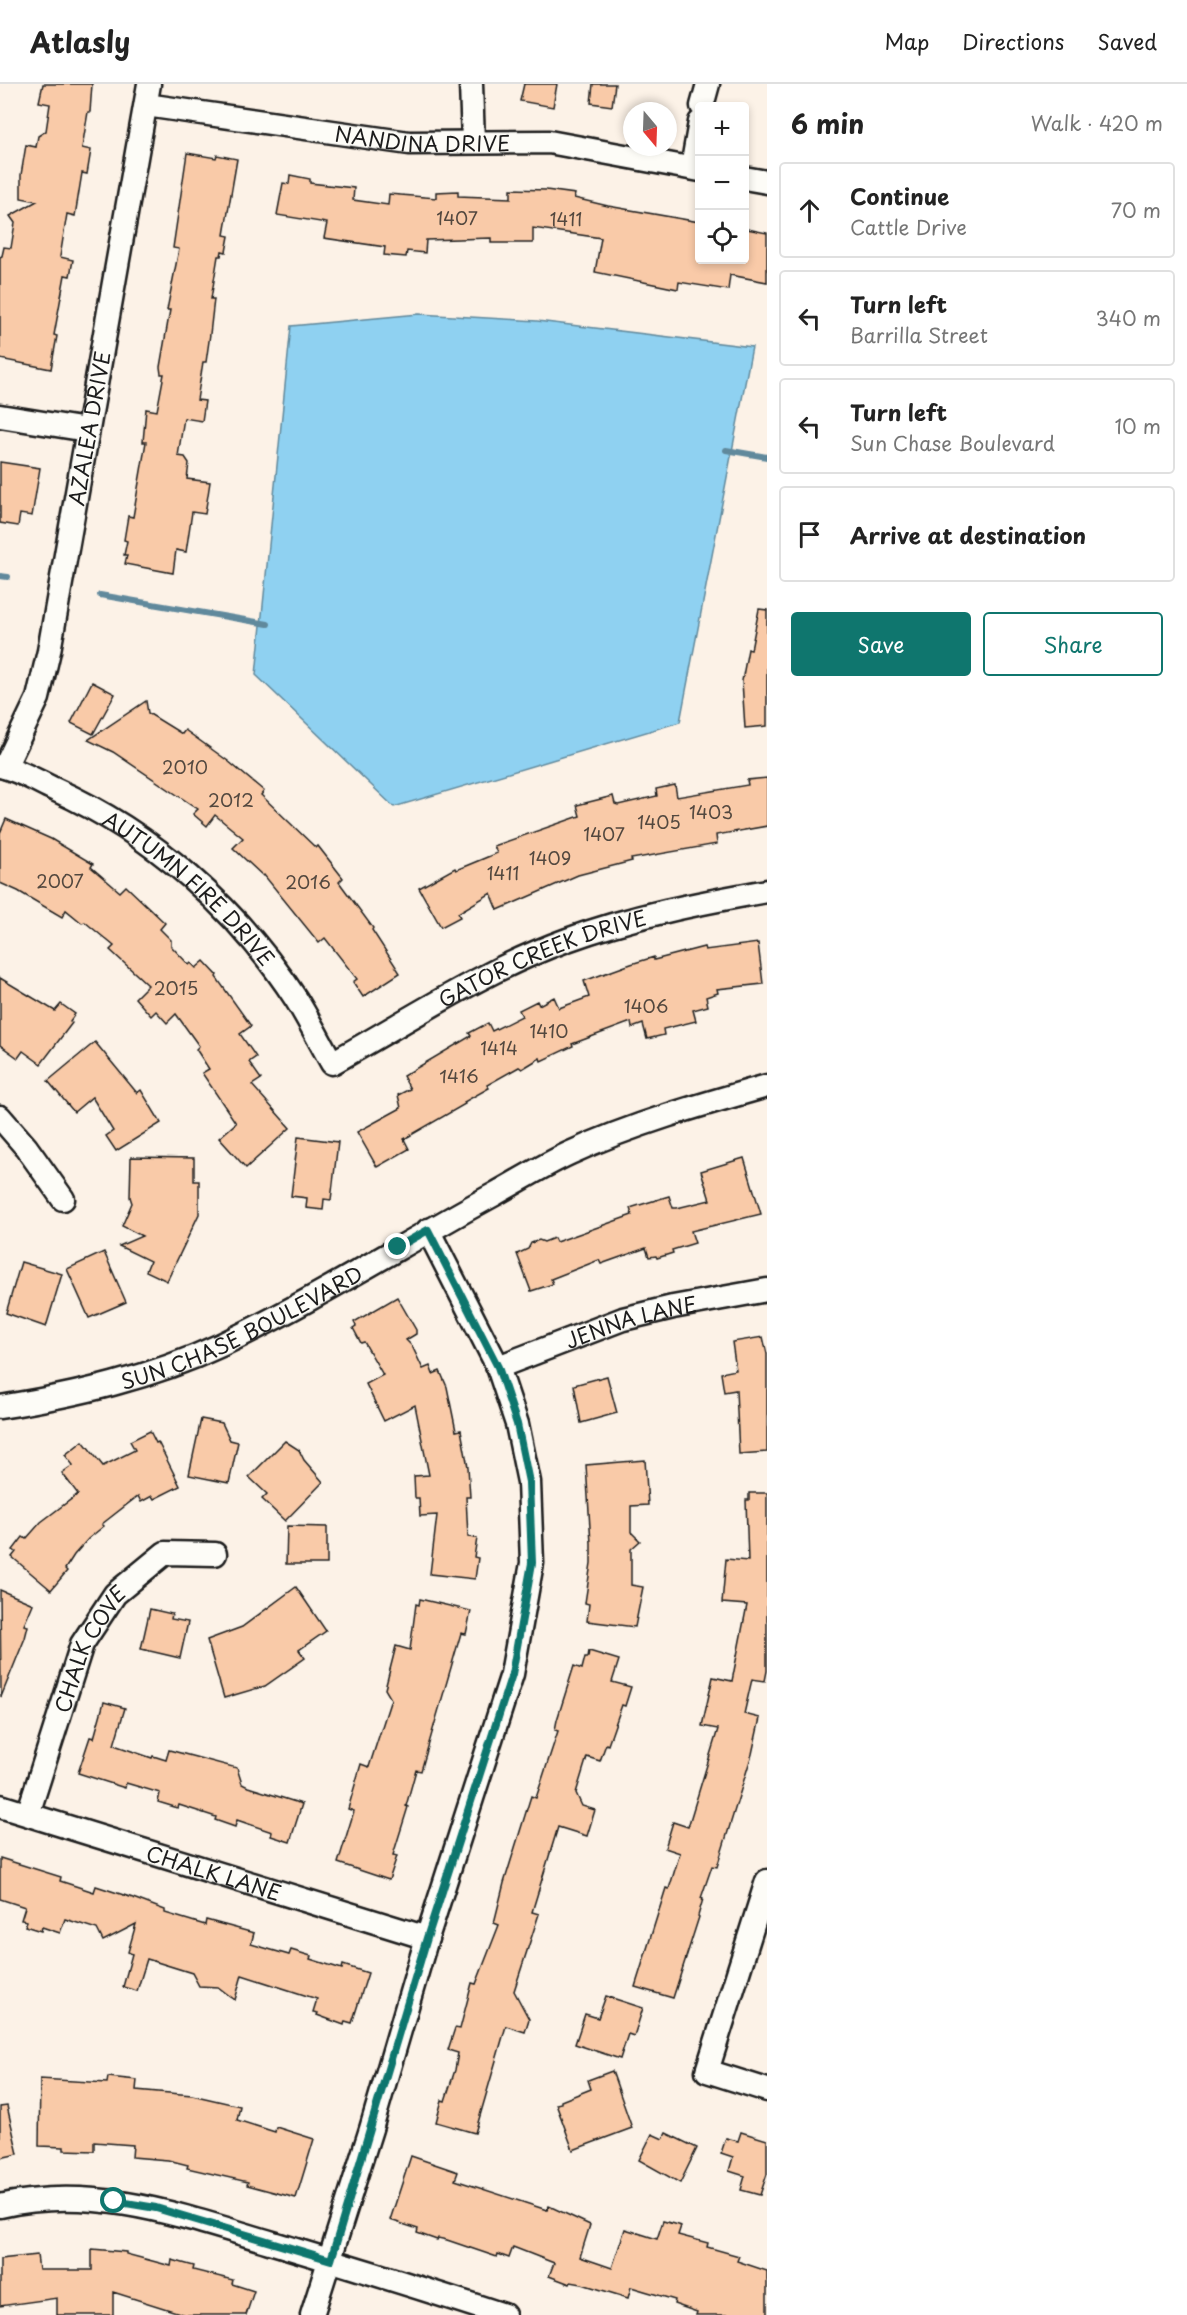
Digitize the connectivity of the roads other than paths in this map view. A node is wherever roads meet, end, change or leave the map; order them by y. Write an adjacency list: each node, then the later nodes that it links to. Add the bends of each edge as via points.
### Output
1 (471, 84): 5 (street)
2 (708, 84): 4 (street)
3 (148, 94): 5 (street, NANDINA DRIVE, via 409,143); 10 (street, AZALEA DRIVE)
4 (703, 102)
5 (473, 142): 6 (street, NANDINA DRIVE, via 549,142)
6 (695, 169)
7 (749, 179): 8 (street)
8 (767, 182)
9 (0, 416): 10 (street)
10 (87, 430): 11 (street, AZALEA DRIVE, via 38,699)
11 (3, 766): 13 (street, AUTUMN FIRE DRIVE, via 79,800 137,835 200,886 251,939 295,999)
12 (767, 891): 13 (street, GATOR CREEK DRIVE, via 676,907 567,940 484,977)
13 (332, 1063)
14 (767, 1086): 17 (street, SUN CHASE BOULEVARD, via 663,1116 570,1153)
15 (0, 1117): 16 (street)
16 (63, 1199)
17 (428, 1230): 19 (street); 20 (street, SUN CHASE BOULEVARD, via 220,1346 143,1376 69,1396)
18 (767, 1290): 19 (street, JENNA LANE, via 623,1319)
19 (498, 1367): 25 (street, via 517,1424 529,1482 532,1563 512,1674)
20 (0, 1407)
21 (215, 1554): 23 (street, CHALK COVE, via 165,1553 115,1594 82,1644)
22 (0, 1806): 23 (street, CHALK LANE)
23 (28, 1814): 25 (street, CHALK LANE)
24 (767, 1881): 26 (street, via 707,2071)
25 (427, 1938): 28 (street)
26 (767, 2090)
27 (0, 2206): 28 (street, via 67,2198 114,2201 156,2208)
28 (331, 2260): 29 (street); 30 (street)
29 (312, 2315)
30 (504, 2315)

